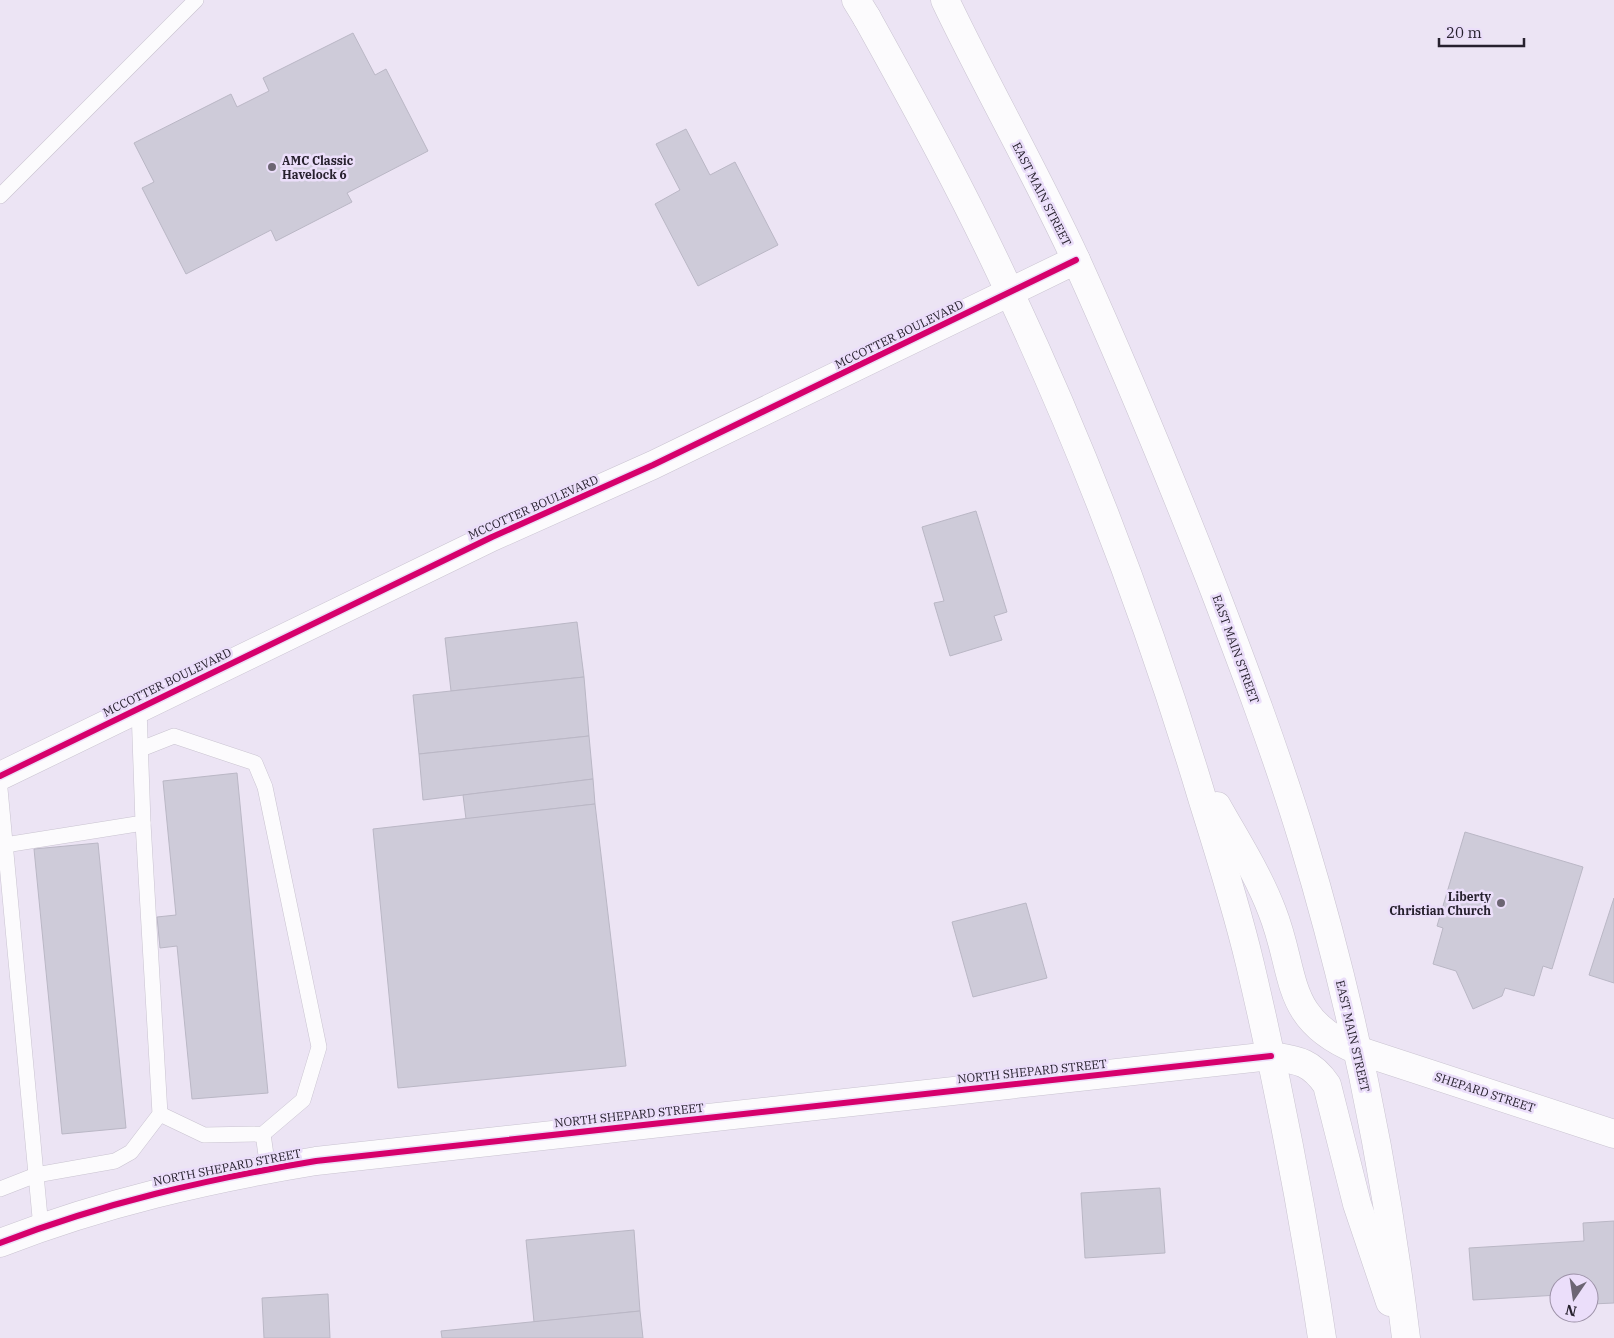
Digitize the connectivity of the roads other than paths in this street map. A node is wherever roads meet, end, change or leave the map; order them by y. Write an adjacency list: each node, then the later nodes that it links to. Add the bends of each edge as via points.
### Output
1 (196, 0): 4 (lane)
2 (945, 0): 5 (main road, EAST MAIN STREET)
3 (860, 6): 6 (main road, via 918,110)
4 (0, 196)
5 (1076, 260): 6 (main road, MCCOTTER BOULEVARD); 15 (main road, EAST MAIN STREET, via 1186,520 1269,738 1318,894)
6 (1010, 292): 7 (main road, MCCOTTER BOULEVARD); 9 (main road, via 1124,564)
7 (139, 708): 8 (lane); 10 (main road, MCCOTTER BOULEVARD)
8 (141, 749): 12 (lane); 18 (lane, via 174,736 218,749 255,763 265,787 319,1047 303,1100)
9 (1192, 762): 15 (main road, SHEPARD STREET, via 1260,883 1273,913 1299,1002 1323,1031); 16 (main road, via 1249,960)
10 (0, 776)
11 (0, 789): 13 (lane)
12 (143, 823): 13 (lane); 17 (lane)
13 (5, 845): 14 (lane)
14 (3, 865): 21 (lane)
15 (1357, 1050): 19 (main road, SHEPARD STREET); 27 (main road, EAST MAIN STREET, via 1395,1245)
16 (1271, 1056): 20 (main road, NORTH SHEPARD STREET, via 316,1161); 25 (main road); 26 (main road, NORTH SHEPARD STREET, via 1307,1064 1318,1071 1327,1084 1358,1204)
17 (160, 1114): 18 (lane, via 204,1135); 21 (lane, via 131,1152 115,1161)
18 (263, 1134): 20 (lane)
19 (1614, 1134)
20 (268, 1169): 23 (main road, NORTH SHEPARD STREET, via 173,1188 104,1206)
21 (36, 1175): 22 (lane); 23 (lane)
22 (0, 1189)
23 (41, 1228): 24 (main road, NORTH SHEPARD STREET)
24 (0, 1243)
25 (1322, 1338)
26 (1402, 1338)
27 (1406, 1338)

